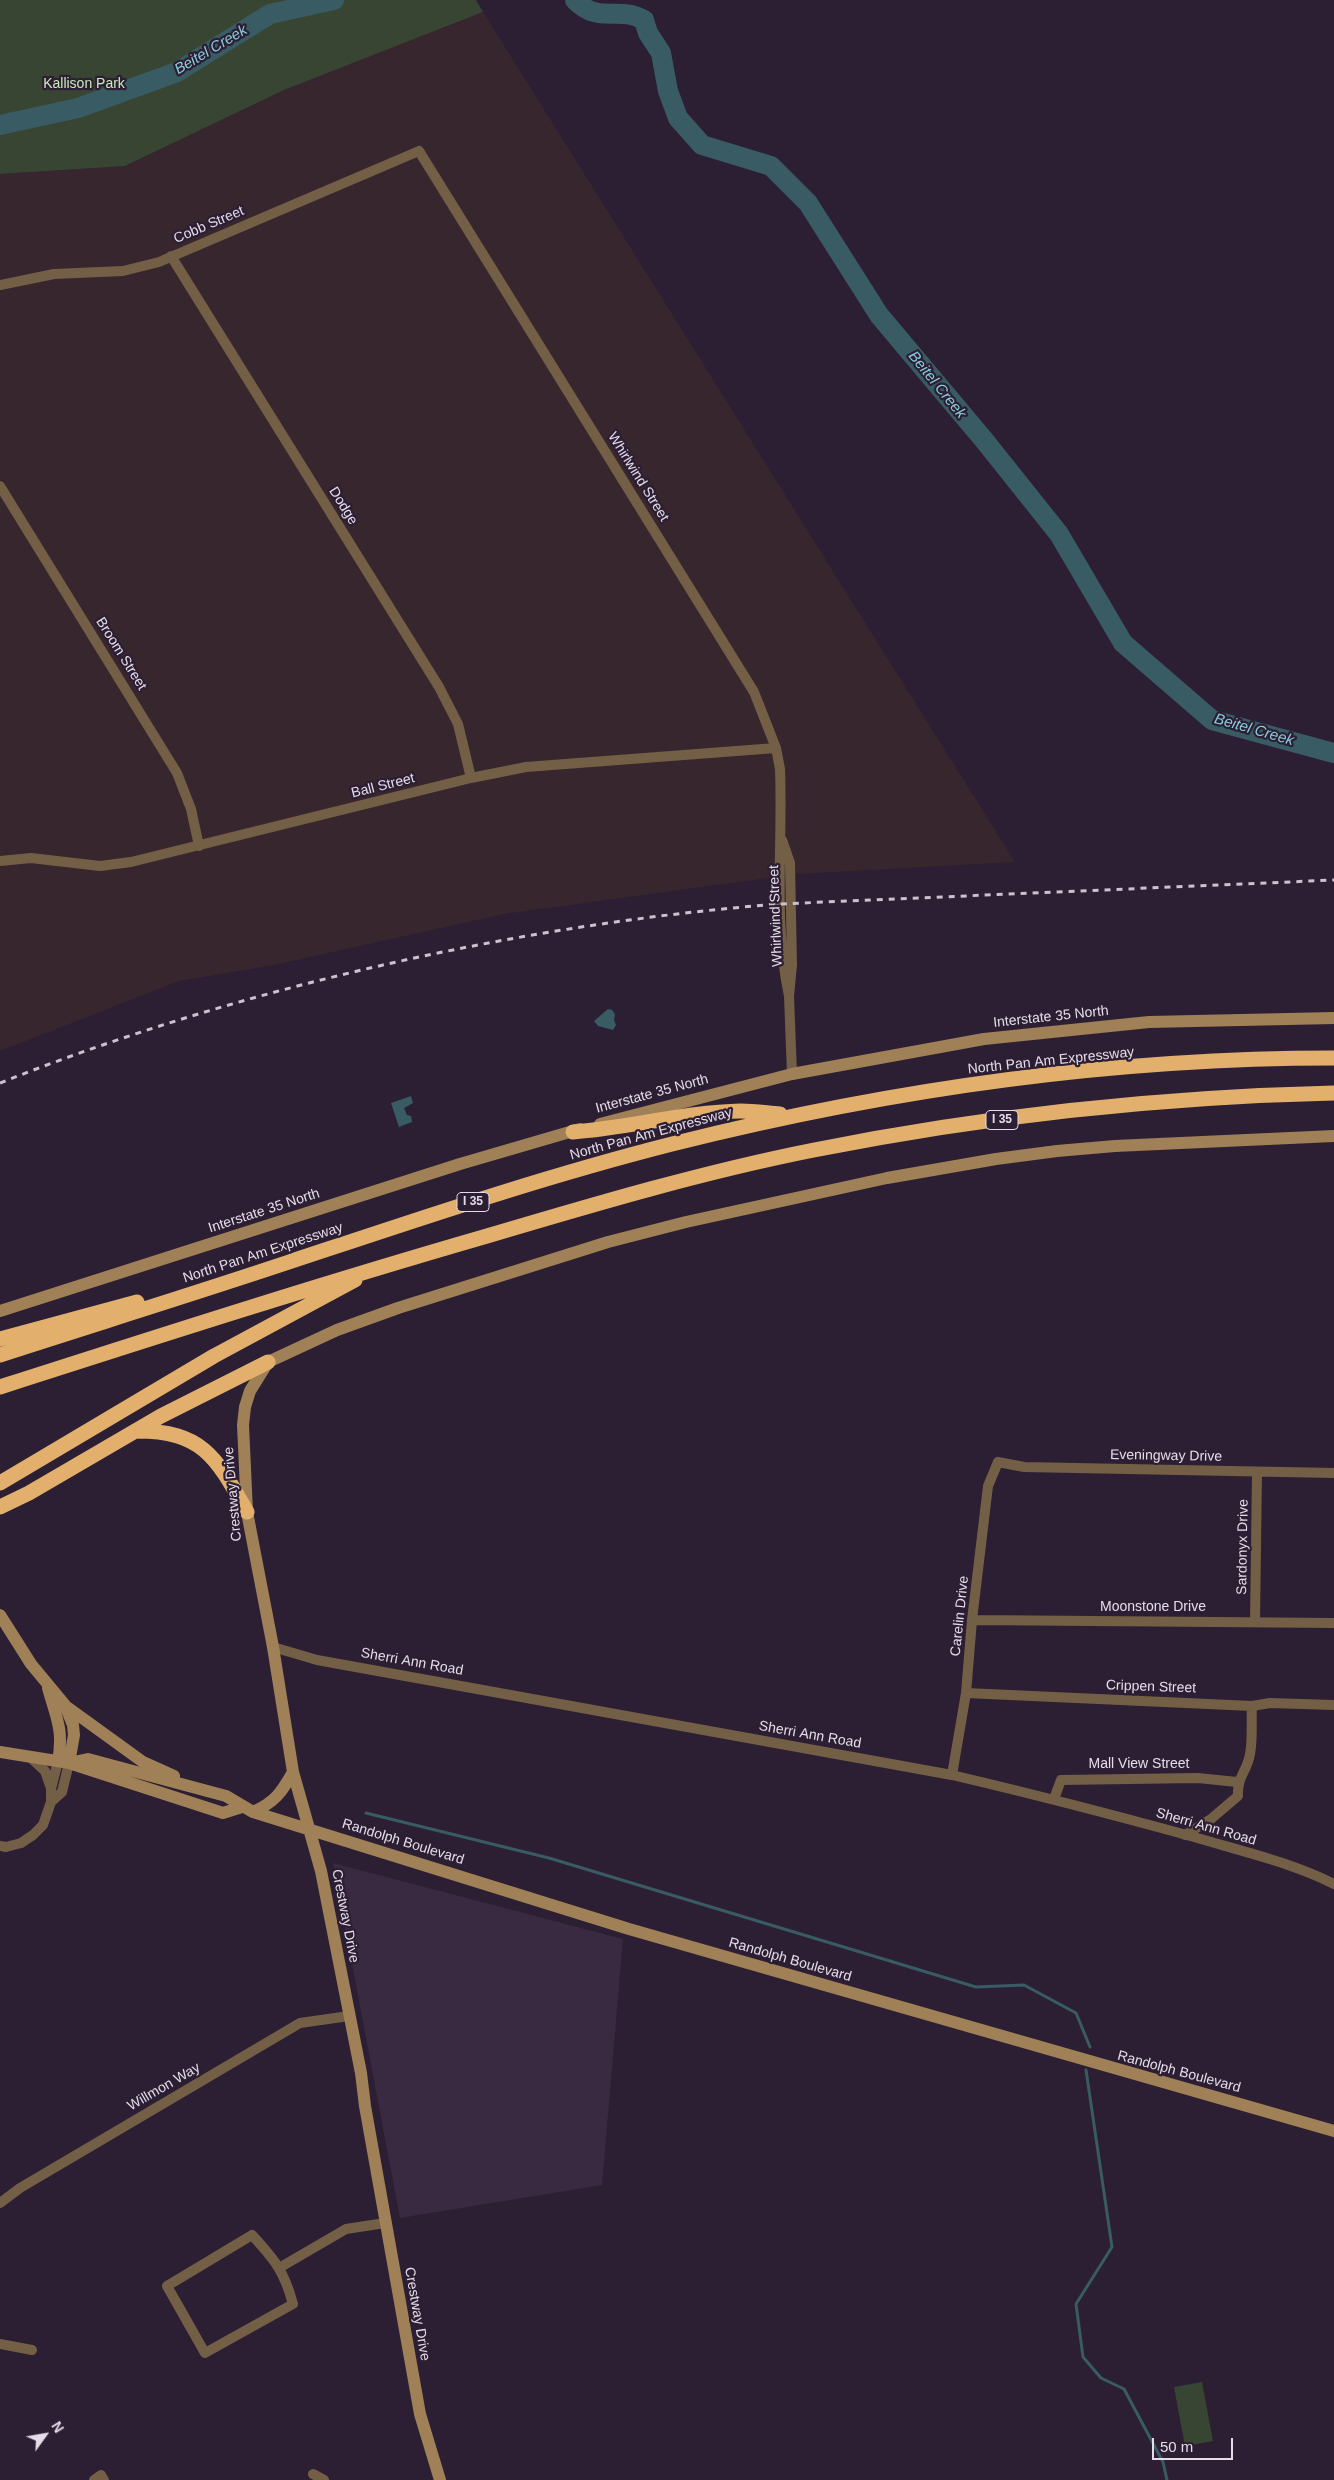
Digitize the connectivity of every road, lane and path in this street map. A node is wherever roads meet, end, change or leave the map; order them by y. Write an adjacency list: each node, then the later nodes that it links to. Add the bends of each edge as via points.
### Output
1 (419, 151): 2 (street, Cobb Street); 5 (street, Whirlwind Street, via 736,659 754,692)
2 (171, 256): 3 (street, Cobb Street, via 122,271 54,274); 6 (street, Dodge, via 439,687 458,724)
3 (0, 285)
4 (0, 486): 7 (street, Broom Street, via 177,773 191,809)
5 (776, 748): 6 (street, Ball Street, via 526,767); 11 (street, Whirlwind Street, via 780,769 778,862 782,964 789,996)
6 (470, 778): 7 (street, Ball Street)
7 (199, 846): 8 (street, Ball Street, via 115,864 86,865 31,858)
8 (0, 860)
9 (1334, 1018): 11 (main road, Interstate 35 North, via 1149,1022 1074,1028 984,1039)
10 (1334, 1058): 13 (highway, North Pan Am Expressway / I 35, via 1228,1061 1016,1079)
11 (792, 1074): 14 (main road, Interstate 35 North)
12 (1334, 1093): 17 (highway, I 35, via 1136,1103 941,1127 815,1150 674,1182)
13 (799, 1115): 14 (highway, via 742,1111); 16 (highway, North Pan Am Expressway / I 35, via 669,1145 534,1182)
14 (572, 1132): 18 (main road, Interstate 35 North, via 460,1164)
15 (1334, 1136): 21 (main road, via 1056,1151 877,1180 608,1242 404,1306 337,1330)
16 (279, 1266): 19 (highway); 20 (highway, North Pan Am Expressway / I 35)
17 (374, 1269): 22 (highway, I 35); 27 (highway, via 230,1346)
18 (0, 1311)
19 (0, 1339)
20 (0, 1355)
21 (268, 1362): 23 (highway); 29 (main road, Crestway Drive, via 250,1391 242,1426)
22 (0, 1387)
23 (135, 1431): 28 (highway, via 30,1493); 29 (highway, via 175,1434 207,1451 223,1470)
24 (998, 1462): 25 (street, Eveningway Drive, via 1024,1467); 31 (street, Carelin Drive, via 988,1486)
25 (1257, 1472): 26 (street, Eveningway Drive); 32 (street, Sardonyx Drive)
26 (1334, 1473)
27 (0, 1484)
28 (0, 1507)
29 (247, 1512): 34 (main road, Crestway Drive)
30 (0, 1615): 35 (main road)
31 (972, 1620): 32 (street, Moonstone Drive); 36 (street, Carelin Drive)
32 (1255, 1622): 33 (street, Moonstone Drive)
33 (1334, 1623)
34 (273, 1647): 43 (main road, Crestway Drive); 44 (street, Sherri Ann Road, via 317,1660)
35 (46, 1683): 37 (main road); 42 (main road, via 62,1734)
36 (966, 1693): 39 (street, Crippen Street); 44 (street, Carelin Drive)
37 (65, 1705): 42 (main road, via 74,1735); 47 (main road, via 143,1762)
38 (1334, 1705): 39 (street, Crippen Street, via 1270,1703)
39 (1252, 1706): 45 (street, via 1248,1765)
40 (0, 1752): 41 (main road)
41 (29, 1756): 42 (main road); 46 (street, via 44,1771)
42 (61, 1766): 46 (street); 47 (main road, Randolph Boulevard, via 88,1759); 49 (street, via 62,1792); 50 (main road, Randolph Boulevard, via 223,1813)
43 (293, 1772): 50 (main road, via 269,1805); 51 (main road, Crestway Drive)
44 (952, 1775): 48 (street, Sherri Ann Road)
45 (1237, 1782): 48 (street, Mall View Street, via 1198,1778 1061,1780); 52 (street, via 1238,1796)
46 (51, 1789): 49 (street)
47 (207, 1791): 50 (main road, Randolph Boulevard, via 226,1796)
48 (1054, 1799): 52 (street, Sherri Ann Road)
49 (52, 1802): 53 (street, via 43,1825 33,1835 21,1843)
50 (247, 1810): 51 (main road, Randolph Boulevard)
51 (310, 1828): 55 (main road, Crestway Drive); 56 (main road, Randolph Boulevard, via 629,1929)
52 (1185, 1835): 54 (street, Sherri Ann Road, via 1314,1874)
53 (0, 1846)
54 (1334, 1884)
55 (349, 2016): 57 (street, Willmon Way, via 316,2019 288,2030 20,2188); 58 (main road, Crestway Drive)
56 (1334, 2131)
57 (0, 2203)
58 (385, 2223): 59 (street, via 346,2229); 64 (main road, Crestway Drive, via 420,2414)
59 (279, 2268): 59 (street, via 286,2278 293,2304 205,2353 166,2286 252,2235)
60 (0, 2344): 61 (street)
61 (32, 2350)
62 (313, 2474): 63 (street)
63 (324, 2480)
64 (440, 2480)

